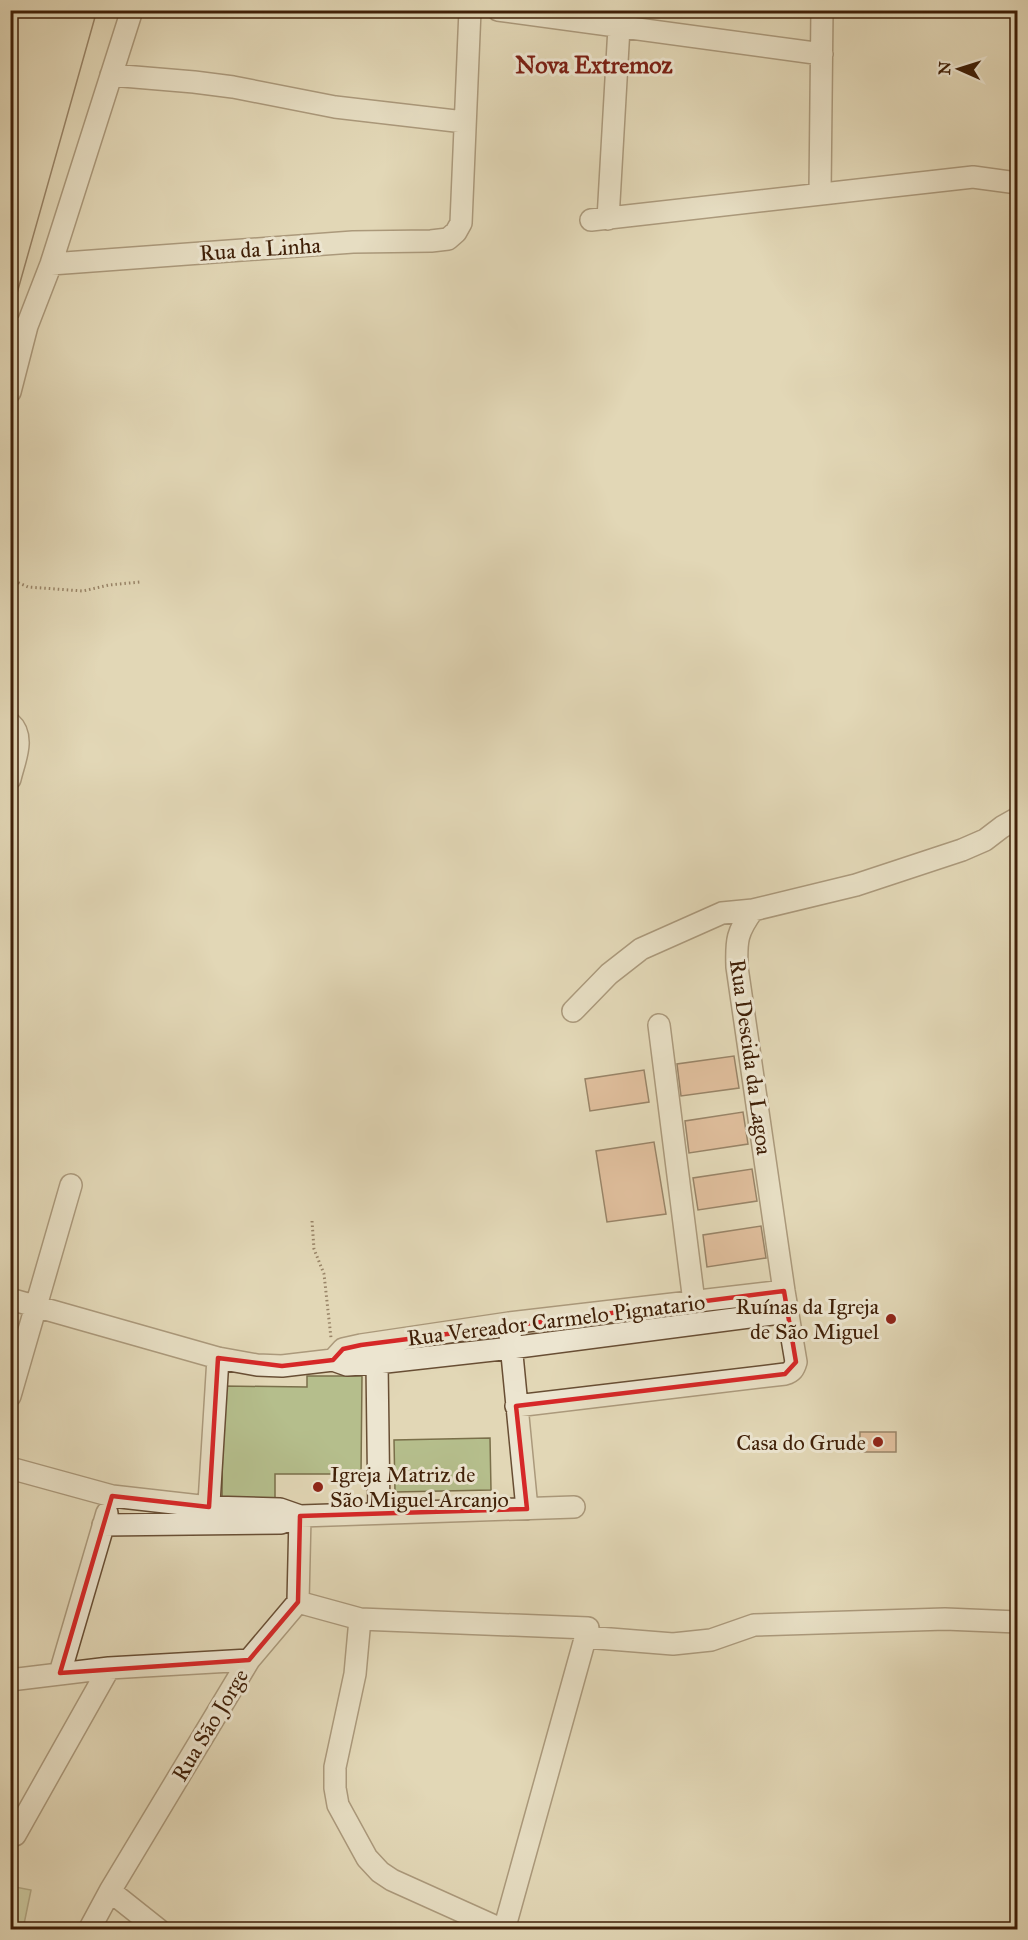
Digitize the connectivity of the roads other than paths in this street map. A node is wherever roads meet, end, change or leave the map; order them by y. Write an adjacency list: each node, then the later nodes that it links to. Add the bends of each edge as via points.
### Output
1 (132, 10): 7 (street)
2 (470, 10): 8 (street)
3 (498, 10): 5 (street)
4 (822, 10): 6 (street)
5 (619, 18): 6 (street); 10 (street, via 600,219)
6 (822, 54): 10 (street)
7 (111, 75): 8 (street, via 194,82 325,106); 11 (street)
8 (464, 122): 11 (street, Rua da Linha, via 461,223 448,239)
9 (1017, 183): 10 (street, via 973,177)
10 (820, 193)
11 (51, 264): 12 (street)
12 (19, 329): 13 (street)
13 (10, 392)
14 (10, 723): 15 (street, via 19,739)
15 (10, 779)
16 (1017, 818): 17 (street, via 962,850 856,885)
17 (753, 910): 18 (street, via 722,913 641,949 609,974); 21 (street, Rua Descida da Lagoa, via 736,942 736,967)
18 (573, 1011)
19 (659, 1025): 23 (street)
20 (71, 1185): 24 (street)
21 (784, 1291): 23 (street, Rua Vereador Carmelo Pignatario); 25 (street, Rua Descida da Lagoa)
22 (10, 1299): 24 (street, Rua Vereador Carmelo Pignatario)
23 (694, 1302): 26 (street, Rua Vereador Carmelo Pignatario)
24 (38, 1306): 28 (street, Rua Vereador Carmelo Pignatario); 31 (street)
25 (788, 1312): 27 (street, Rua Vereador Carmelo Pignatario); 32 (street, Rua Descida da Lagoa, via 796,1362 792,1372)
26 (509, 1323): 27 (street); 29 (street, Rua Vereador Carmelo Pignatario, via 361,1345 343,1349)
27 (511, 1348): 30 (street, Rua Vereador Carmelo Pignatario); 32 (street)
28 (218, 1358): 29 (street, Rua Vereador Carmelo Pignatario, via 282,1366); 38 (street)
29 (333, 1360): 30 (street, Rua Vereador Carmelo Pignatario, via 347,1365)
30 (377, 1363): 37 (street)
31 (10, 1396)
32 (516, 1406): 36 (street)
33 (10, 1468): 34 (street)
34 (112, 1496): 38 (street); 40 (street)
35 (574, 1506): 36 (street)
36 (527, 1509): 37 (street)
37 (379, 1512): 39 (street)
38 (208, 1515): 39 (street, via 280,1509); 40 (street)
39 (300, 1516): 41 (street)
40 (103, 1525): 47 (street)
41 (297, 1602): 42 (street); 45 (street, Rua São Jorge)
42 (360, 1620): 44 (street, via 588,1628); 53 (street, via 355,1674 335,1767 338,1805 367,1858 380,1872)
43 (1017, 1622): 44 (street, via 945,1619 754,1625 711,1640 673,1644)
44 (585, 1637): 53 (street)
45 (249, 1660): 46 (street); 50 (street, Rua São Jorge)
46 (109, 1668): 47 (street); 49 (street)
47 (60, 1673): 48 (street)
48 (10, 1680)
49 (15, 1835)
50 (110, 1891): 51 (street, Rua São Jorge); 52 (street)
51 (89, 1929)
52 (159, 1929)
53 (504, 1929)

